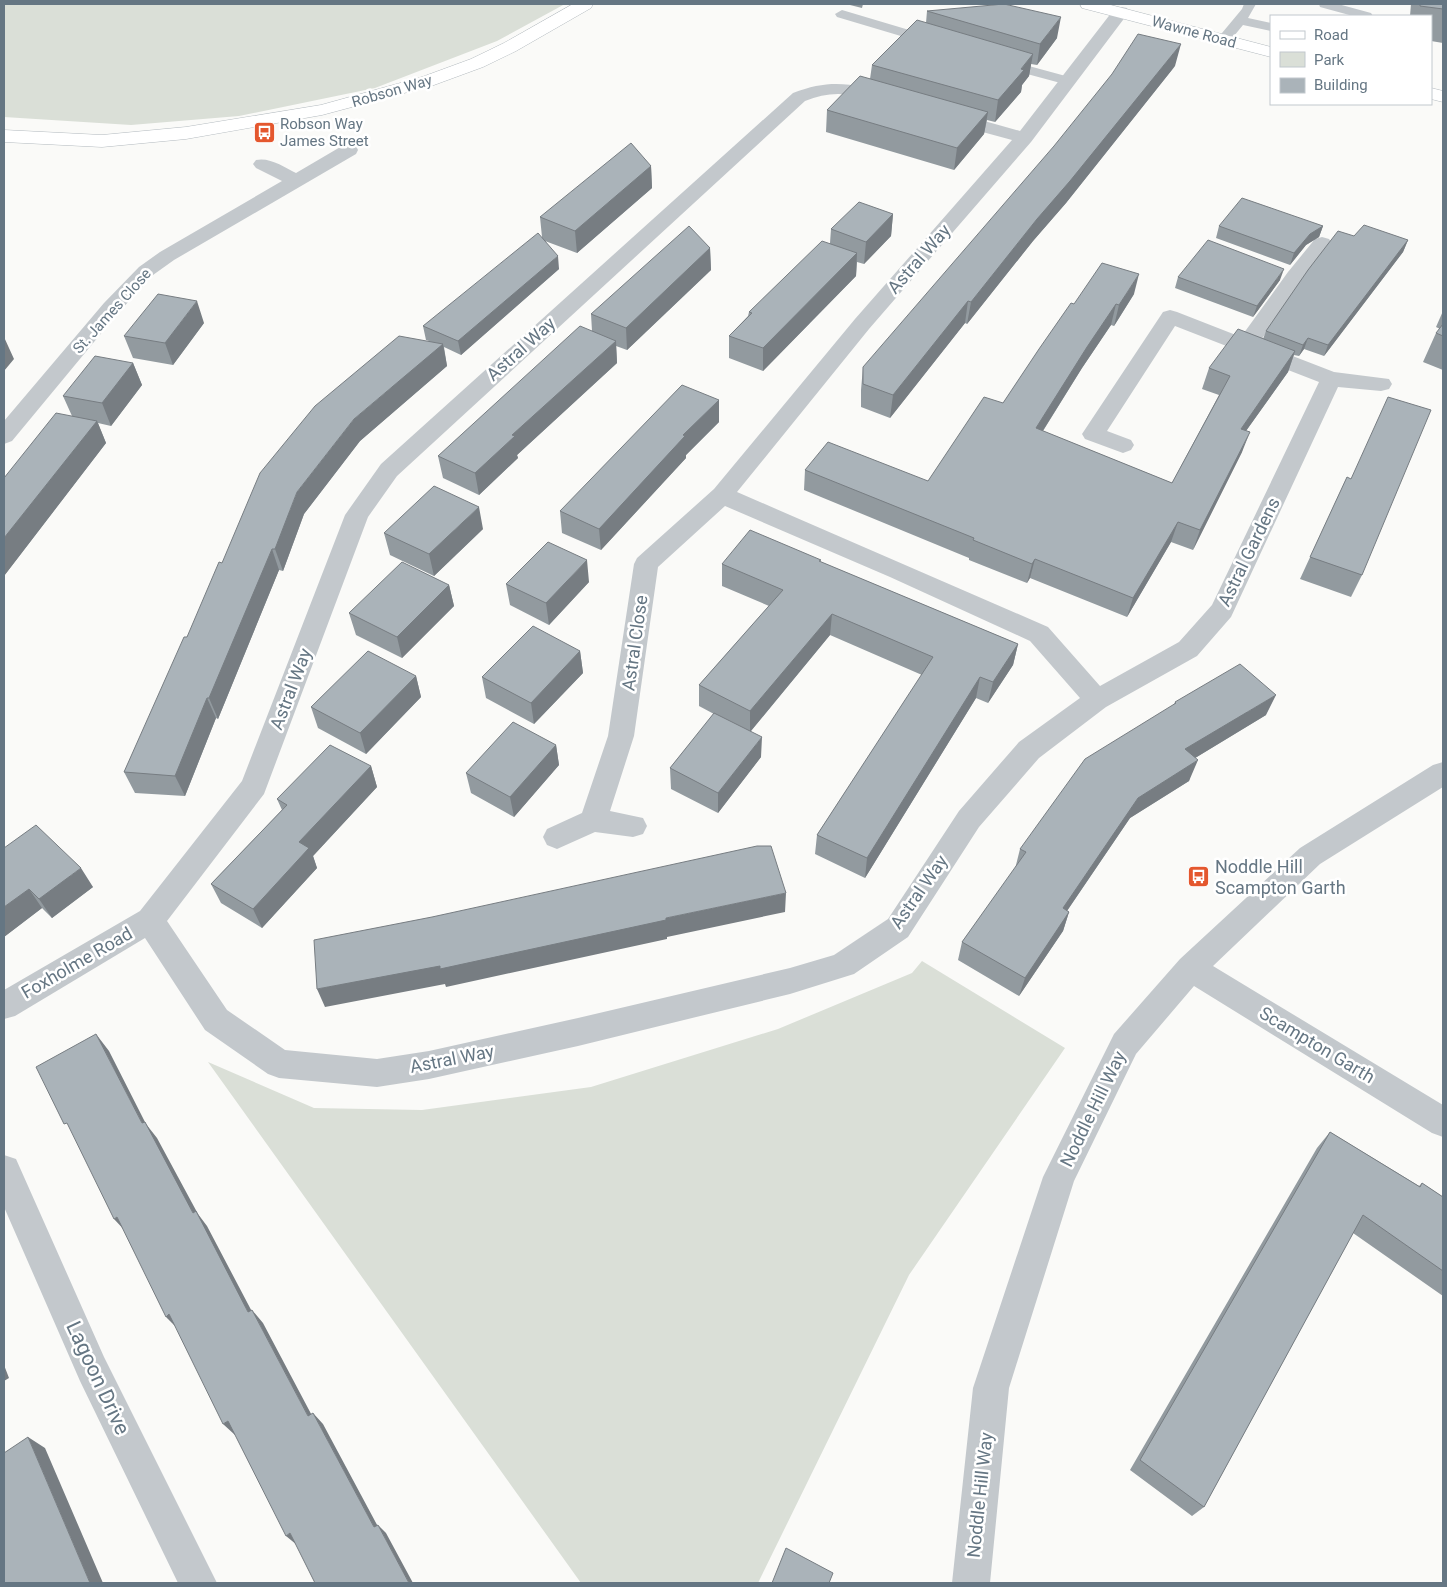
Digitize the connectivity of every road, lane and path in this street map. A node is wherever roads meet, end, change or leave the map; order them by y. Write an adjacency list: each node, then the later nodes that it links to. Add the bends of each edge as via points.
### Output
1 (584, 4): 15 (main road, Robson Way, via 477,63 394,91 322,110 186,132 102,141)
2 (1088, 4): 5 (main road, Wawne Road)
3 (1250, 4): 8 (lane)
4 (1325, 4): 7 (lane)
5 (1121, 12): 10 (main road, Wawne Road); 14 (street, Astral Way)
6 (842, 14): 11 (lane)
7 (1363, 15)
8 (1240, 20): 9 (lane); 10 (lane)
9 (1270, 27)
10 (1224, 39): 12 (main road, Wawne Road)
11 (946, 46)
12 (1270, 52)
13 (993, 60): 14 (lane)
14 (1068, 81): 16 (street, Astral Way)
15 (4, 136)
16 (1024, 138): 26 (street, Astral Way, via 862,324); 32 (street, Astral Way, via 845,86 815,89 800,97 389,470 357,515 254,786)
17 (349, 150): 19 (street, St. James Close)
18 (263, 164): 19 (street)
19 (295, 180): 24 (street, St. James Close, via 146,270)
20 (1322, 243): 21 (street, via 1286,272)
21 (1246, 346): 22 (street); 25 (street, via 1170,317 1093,434)
22 (1330, 379): 23 (street); 27 (street, Astral Gardens, via 1222,610 1188,649)
23 (1381, 384)
24 (4, 436)
25 (1123, 446)
26 (722, 495): 27 (street, via 1039,634); 29 (street, Astral Close, via 646,564 621,736)
27 (1096, 700): 32 (street, Astral Way, via 1028,750 969,819 898,928 843,965 790,981 578,1032 429,1065 377,1073 279,1064 216,1020)
28 (1443, 773): 33 (street, Noddle Hill Way, via 1310,856)
29 (593, 820): 30 (street); 31 (street)
30 (633, 826)
31 (557, 837)
32 (150, 920): 34 (street, Foxholme Road)
33 (1191, 968): 35 (street, Scampton Garth); 38 (street, Noddle Hill Way, via 1125,1044 1059,1177 991,1388)
34 (4, 1006)
35 (1443, 1122)
36 (4, 1170): 37 (street, Lagoon Drive, via 92,1369)
37 (198, 1583)
38 (971, 1583)

